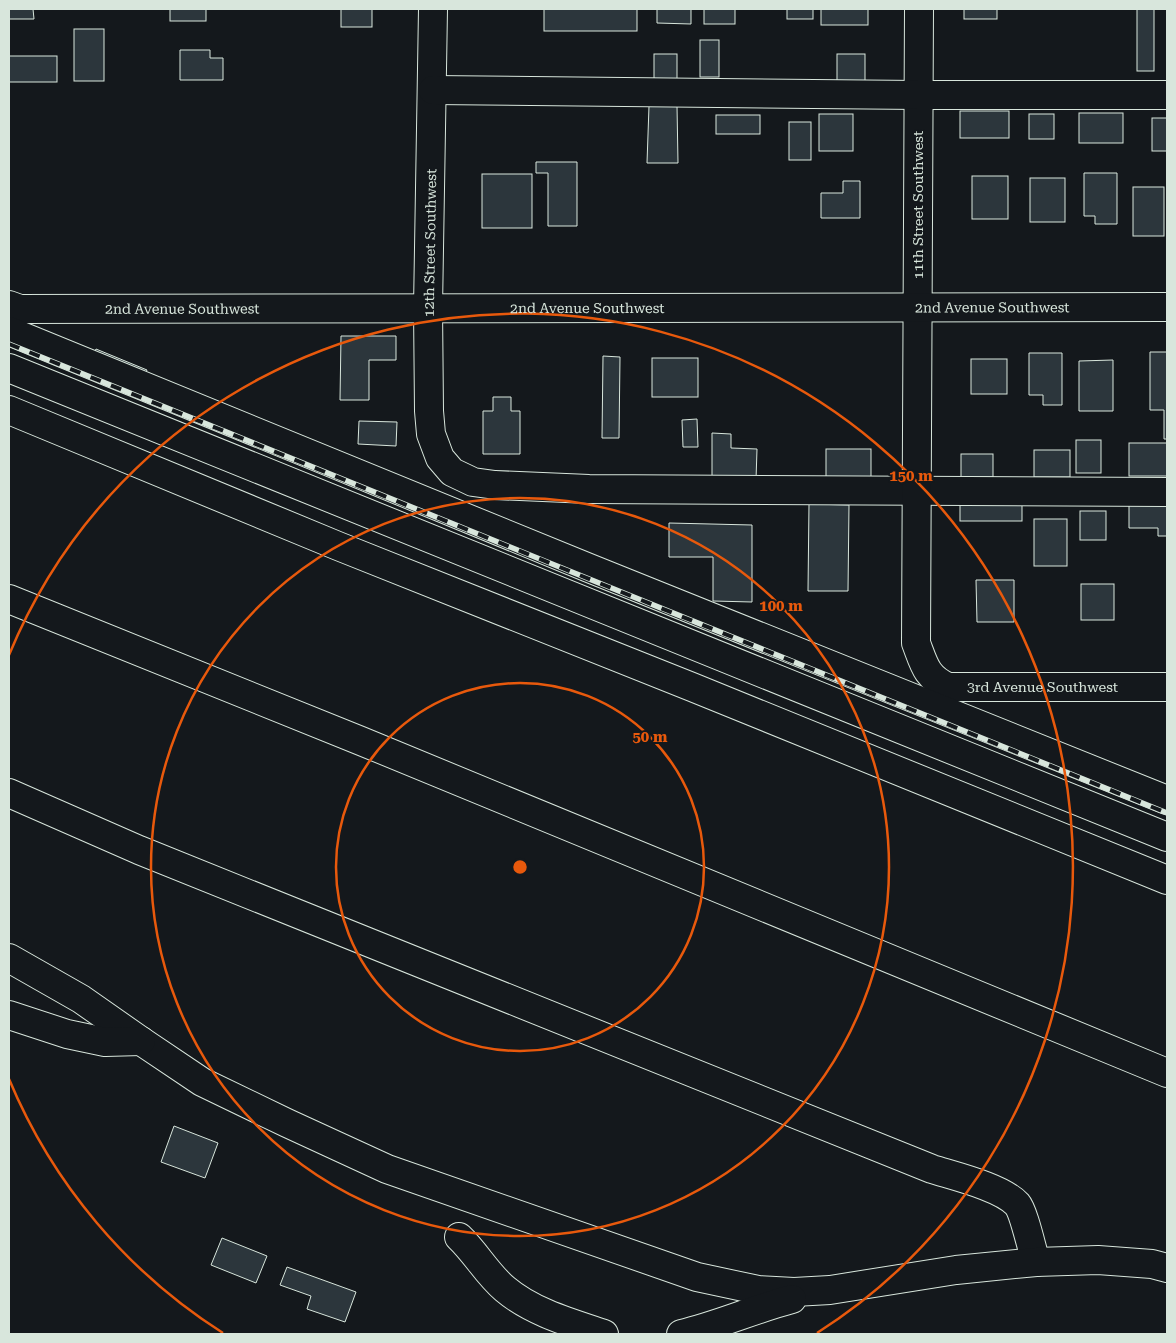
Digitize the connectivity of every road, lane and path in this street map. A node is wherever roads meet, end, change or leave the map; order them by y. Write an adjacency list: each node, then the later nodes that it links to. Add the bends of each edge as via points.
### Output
1 (433, 9): 3 (street, 12th Street Southwest)
2 (919, 9): 4 (street, 11th Street Southwest)
3 (433, 90): 4 (street); 8 (street, 12th Street Southwest)
4 (918, 95): 5 (street); 9 (street, 11th Street Southwest)
5 (1167, 95)
6 (9, 305): 8 (street, 2nd Avenue Southwest, via 20,309)
7 (1167, 307): 9 (street, 2nd Avenue Southwest)
8 (428, 308): 9 (street, 2nd Avenue Southwest); 13 (street, 12th Street Southwest, via 431,434 440,458)
9 (917, 308): 14 (street, 11th Street Southwest)
10 (9, 331): 16 (street)
11 (9, 368): 22 (street)
12 (9, 410): 23 (street)
13 (452, 472): 14 (street, via 473,482 537,488); 16 (street)
14 (916, 492): 15 (street); 18 (street, 11th Street Southwest, via 916,643)
15 (1167, 492)
16 (433, 505): 21 (street)
17 (9, 599): 27 (street)
18 (926, 669): 19 (street, 3rd Avenue Southwest, via 935,681 948,687)
19 (1167, 687)
20 (9, 793): 29 (street, via 139,850 1007,1196 1018,1205)
21 (1167, 800)
22 (1167, 837)
23 (1167, 880)
24 (9, 958): 26 (street, via 81,999)
25 (9, 1015): 26 (street, via 67,1034 105,1042)
26 (141, 1041): 31 (street, via 202,1082 387,1169 697,1277 758,1290)
27 (1167, 1073)
28 (459, 1237): 32 (street, via 506,1290 572,1324)
29 (1036, 1262): 30 (street, via 1098,1260); 31 (street, via 956,1270)
30 (1167, 1268)
31 (830, 1290): 33 (street, via 758,1308)
32 (604, 1334)
33 (681, 1334)

